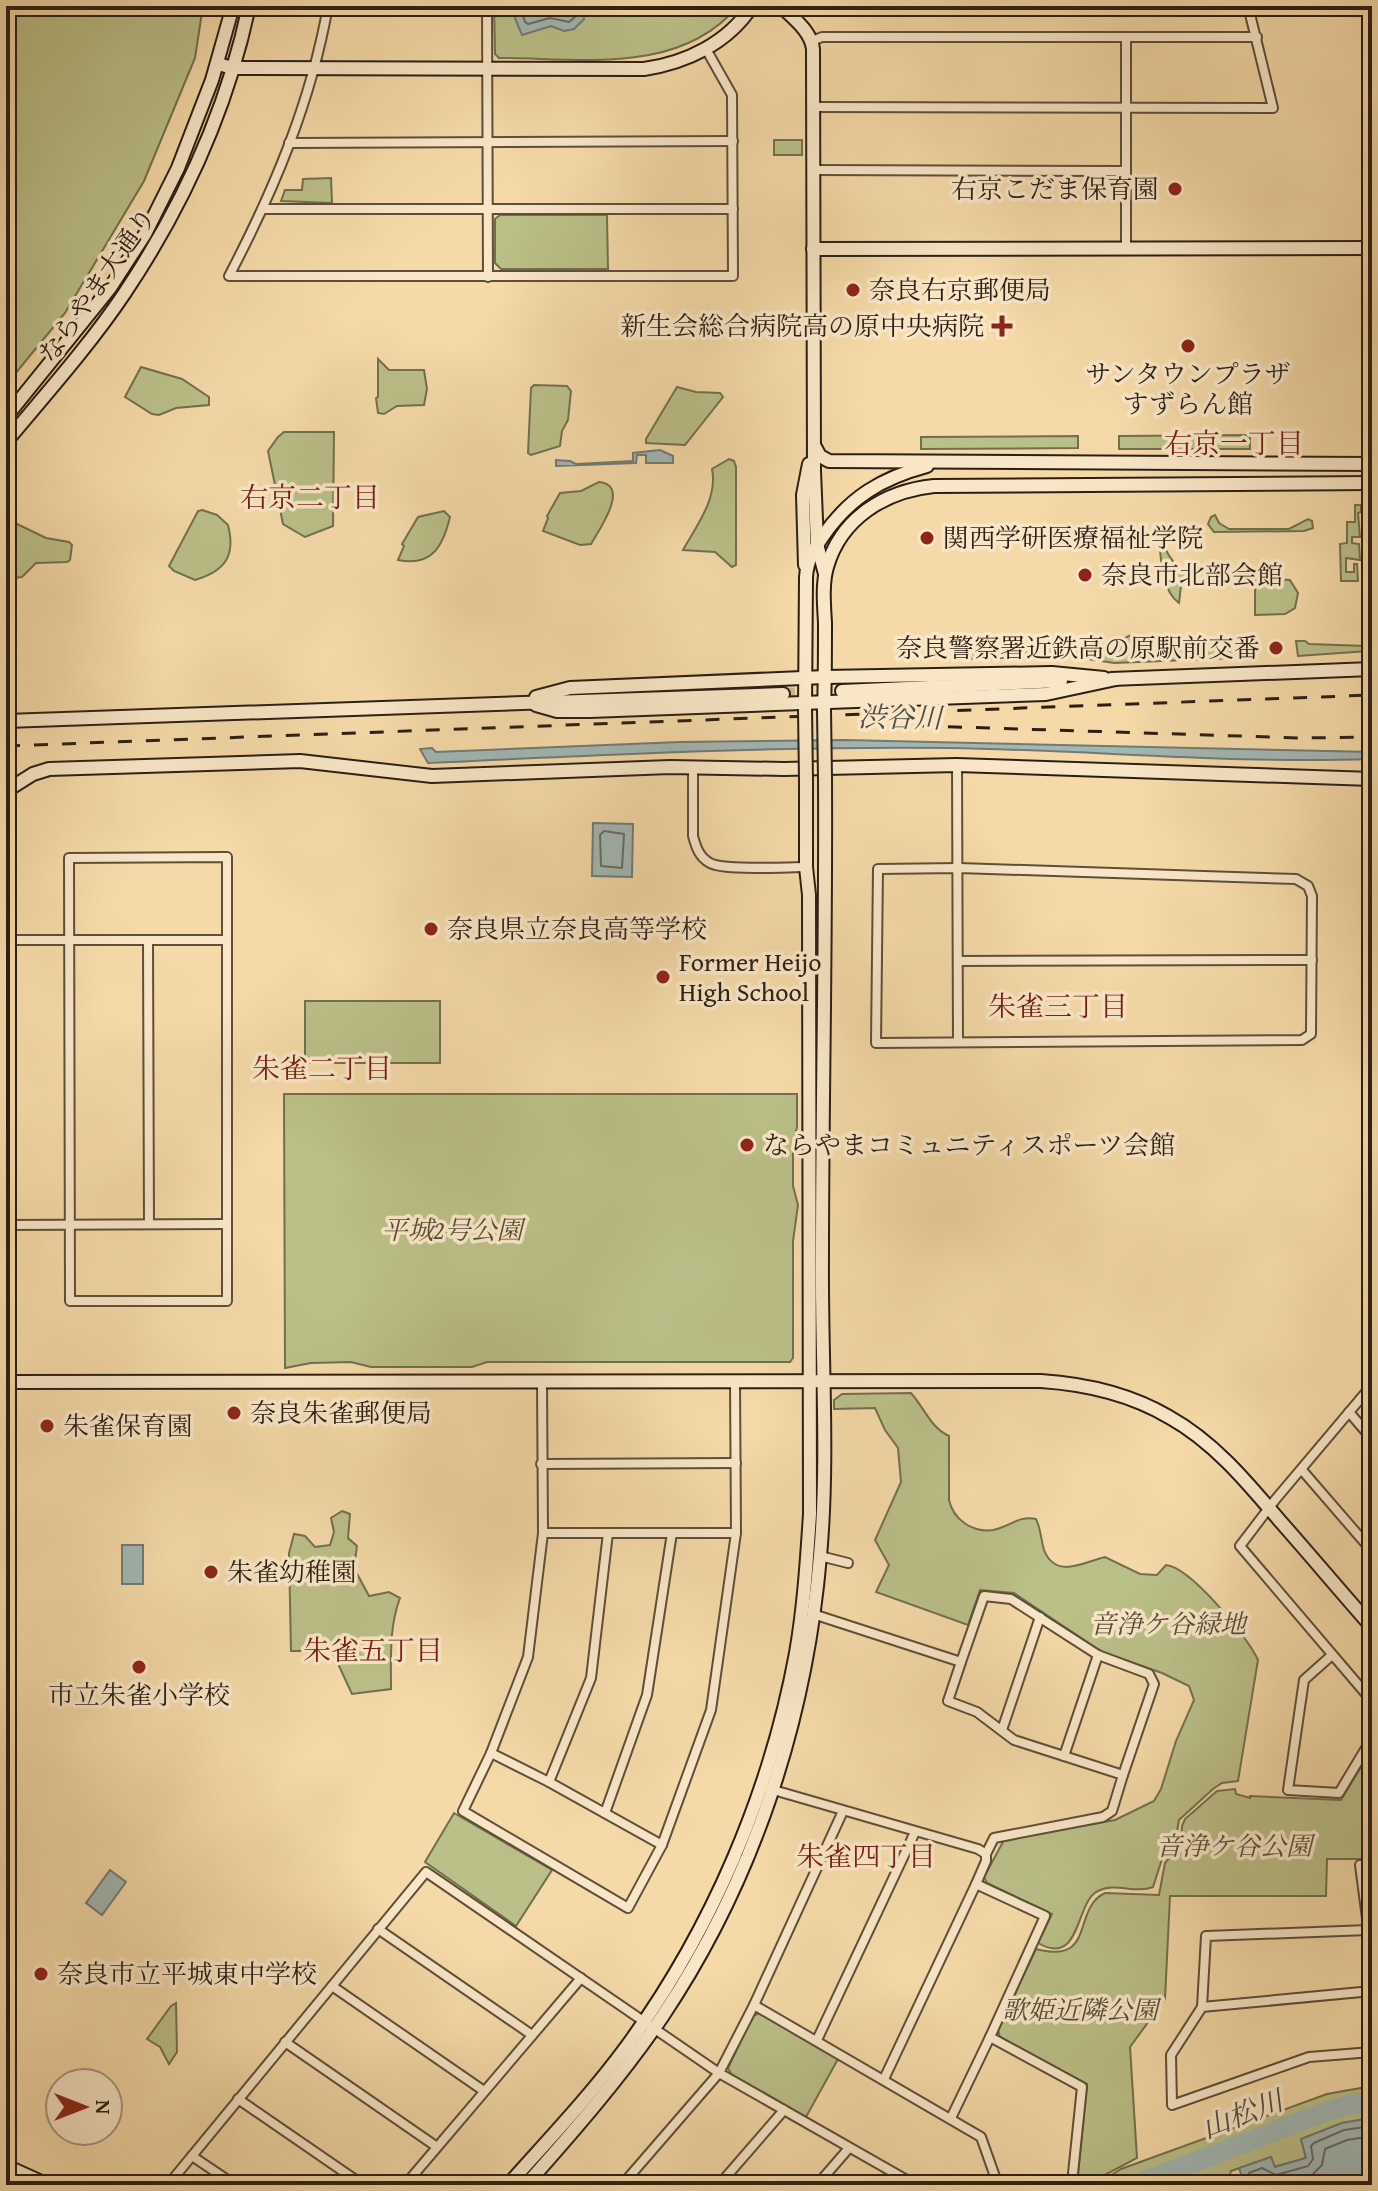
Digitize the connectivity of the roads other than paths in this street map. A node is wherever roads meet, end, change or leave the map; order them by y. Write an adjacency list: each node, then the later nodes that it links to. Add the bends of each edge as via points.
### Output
1 (233, 6): 12 (street, ならやま大通り)
2 (249, 6): 13 (street, ならやま大通り)
3 (328, 6): 14 (street)
4 (487, 6): 15 (street)
5 (752, 6): 11 (street)
6 (781, 6): 10 (street)
7 (1248, 6): 9 (street)
8 (1126, 37): 9 (street); 10 (street); 17 (street)
9 (1257, 37): 17 (street, via 1273,108)
10 (812, 41): 16 (street)
11 (706, 49): 15 (street, via 644,69); 18 (street, via 732,95)
12 (218, 64): 13 (street); 30 (street, ならやま大通り, via 178,168 145,234 110,288)
13 (233, 68): 14 (street); 31 (street, ならやま大通り, via 191,182 163,232 123,296)
14 (315, 69): 15 (street); 19 (street)
15 (487, 69): 20 (street)
16 (813, 107): 17 (street); 21 (street)
17 (1126, 107): 22 (street)
18 (733, 141): 20 (street); 25 (street)
19 (289, 143): 20 (street); 23 (street)
20 (487, 143): 24 (street)
21 (813, 170): 22 (street); 28 (street)
22 (1126, 171): 26 (street)
23 (264, 209): 24 (street); 29 (street, via 229,276)
24 (488, 209): 25 (street); 29 (street)
25 (733, 209): 29 (street, via 733,276)
26 (1126, 248): 27 (street); 28 (street)
27 (1372, 248)
28 (813, 249): 32 (street)
29 (488, 277)
30 (6, 417)
31 (6, 442)
32 (814, 445): 33 (street, via 826,461); 36 (street, via 803,495); 38 (street)
33 (941, 462): 34 (street); 38 (street, via 877,483 837,516)
34 (1372, 464)
35 (1372, 483): 37 (street, via 917,488 868,508)
36 (804, 525): 38 (street); 39 (street)
37 (840, 538): 38 (street); 40 (street)
38 (817, 544): 39 (street); 40 (street)
39 (806, 577): 43 (street)
40 (825, 577): 42 (street)
41 (1372, 669): 44 (street)
42 (825, 677): 43 (street); 44 (street, via 1052,673); 49 (street)
43 (805, 679): 47 (street, via 570,688); 48 (street)
44 (1116, 679): 45 (street); 49 (street, via 1046,694)
45 (842, 691)
46 (783, 694): 47 (street)
47 (521, 701): 48 (street, via 557,711); 50 (street)
48 (805, 706): 49 (street); 55 (street, bridge)
49 (824, 706): 68 (street, bridge)
50 (6, 721)
51 (957, 765): 52 (street); 53 (street); 56 (street)
52 (693, 768): 54 (street, via 419,776 281,761 49,769); 55 (street, via 693,836 706,861 721,866)
53 (1372, 779)
54 (6, 791)
55 (806, 867): 68 (street)
56 (959, 868): 61 (street, via 1296,879 1312,896); 62 (street); 63 (street, via 878,869 876,1027 876,1043)
57 (6, 940): 58 (street)
58 (69, 940): 59 (street); 60 (street, via 69,858 227,857); 67 (street)
59 (148, 940): 60 (street); 64 (street)
60 (227, 940): 65 (street)
61 (1312, 960): 62 (street); 63 (street, via 1312,1030 1302,1040)
62 (958, 961): 63 (street)
63 (958, 1041)
64 (149, 1224): 65 (street); 67 (street)
65 (227, 1224): 67 (street, via 227,1301 70,1301)
66 (6, 1225): 67 (street)
67 (69, 1225)
68 (817, 1380): 69 (street); 78 (street, via 1041,1381 1103,1389 1150,1407 1196,1435); 84 (street); 99 (street, via 804,1596)
69 (735, 1381): 71 (street); 75 (street)
70 (6, 1382): 71 (street)
71 (542, 1382): 76 (street)
72 (1372, 1385): 73 (street)
73 (1349, 1412): 74 (street); 77 (street)
74 (1372, 1439)
75 (736, 1463): 76 (street); 82 (street)
76 (541, 1464): 79 (street)
77 (1302, 1470): 78 (street); 83 (street)
78 (1269, 1508): 88 (street); 90 (street, via 1240,1546)
79 (543, 1533): 80 (street); 95 (street, via 528,1657)
80 (608, 1533): 81 (street); 98 (street, via 591,1678)
81 (672, 1533): 82 (street); 101 (street, via 647,1695)
82 (736, 1533): 103 (street, via 711,1710)
83 (1372, 1551)
84 (820, 1556): 85 (street); 86 (street)
85 (848, 1563)
86 (813, 1614): 91 (street); 99 (street, via 807,1665)
87 (1040, 1617): 89 (street); 91 (street, via 1011,1599 984,1596); 93 (street)
88 (1372, 1627)
89 (1098, 1655): 96 (street); 97 (street, via 1149,1674 1154,1684)
90 (1332, 1655): 92 (street); 94 (street, via 1304,1680 1288,1790 1339,1793)
91 (961, 1662): 93 (street, via 948,1701 977,1712)
92 (1372, 1701)
93 (1002, 1730): 96 (street, via 1014,1740)
94 (1372, 1738)
95 (491, 1753): 98 (street); 103 (street, via 463,1811 628,1908)
96 (1064, 1756): 97 (street)
97 (1123, 1775): 104 (street, via 1112,1811 1103,1817 994,1838)
98 (549, 1782): 101 (street)
99 (767, 1788): 100 (street); 115 (street)
100 (843, 1811): 102 (street); 113 (street)
101 (605, 1813): 103 (street)
102 (915, 1832): 104 (street); 118 (street)
103 (662, 1845)
104 (986, 1854): 106 (street)
105 (1372, 1865): 108 (street, via 1360,1865)
106 (976, 1884): 117 (street, via 1045,1916); 122 (street)
107 (378, 1929): 110 (street, via 426,1872); 111 (street); 116 (street)
108 (1368, 1930): 109 (street); 114 (street, via 1206,1936)
109 (1372, 1957)
110 (581, 1978): 115 (street); 116 (street)
111 (332, 1986): 119 (street); 123 (street)
112 (1372, 1991): 114 (street)
113 (754, 2005): 118 (street); 121 (street)
114 (1202, 2007): 120 (street, via 1171,2055 1172,2105 1309,2057)
115 (649, 2025): 121 (street); 136 (street); 137 (street, via 604,2096)
116 (532, 2035): 123 (street)
117 (990, 2037): 126 (street); 143 (street, via 1082,2087 1072,2183)
118 (817, 2040): 122 (street)
119 (285, 2042): 124 (street); 127 (street)
120 (1372, 2052)
121 (719, 2073): 125 (street); 138 (street)
122 (884, 2079): 126 (street)
123 (484, 2091): 127 (street)
124 (238, 2099): 129 (street); 134 (street)
125 (784, 2110): 128 (street); 139 (street)
126 (951, 2118): 142 (street, via 981,2137)
127 (437, 2147): 135 (street)
128 (849, 2148): 140 (street); 141 (street)
129 (192, 2156): 132 (street); 133 (street)
130 (6, 2166): 131 (street)
131 (48, 2185)
132 (168, 2185)
133 (235, 2185)
134 (363, 2185)
135 (405, 2185)
136 (508, 2185)
137 (526, 2185)
138 (622, 2185)
139 (719, 2185)
140 (817, 2185)
141 (907, 2185)
142 (998, 2185)
143 (1066, 2185)

